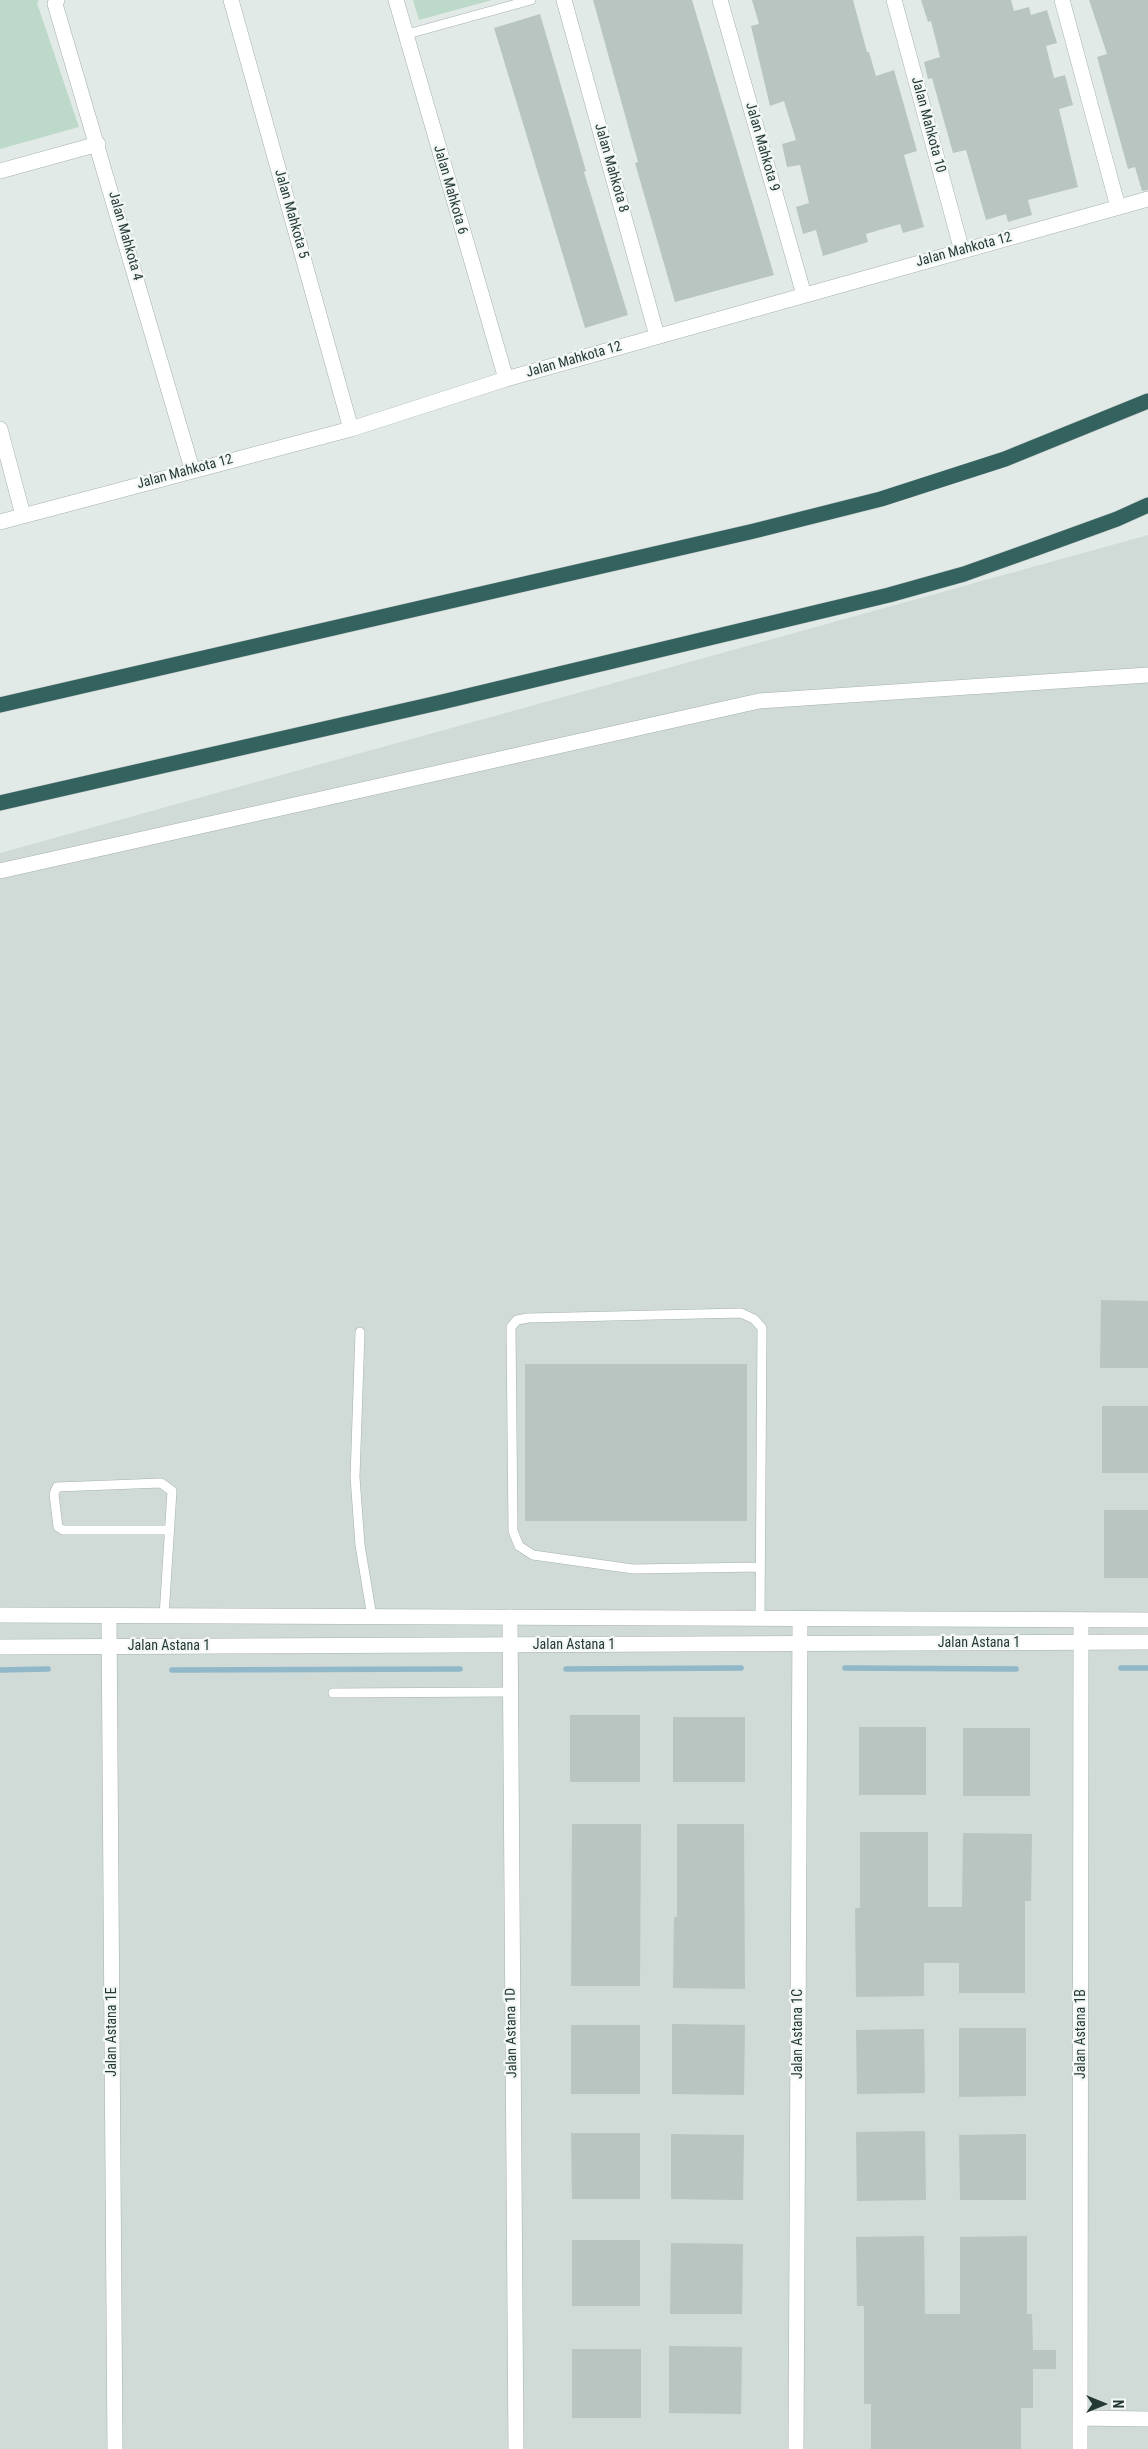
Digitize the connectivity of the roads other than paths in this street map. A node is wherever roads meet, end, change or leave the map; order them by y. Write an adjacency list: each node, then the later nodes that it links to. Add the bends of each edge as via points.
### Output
1 (231, 0): 20 (street, Jalan Mahkota 5)
2 (396, 0): 9 (street, Jalan Mahkota 6)
3 (531, 0): 9 (lane)
4 (564, 0): 16 (street, Jalan Mahkota 8)
5 (720, 0): 15 (street, Jalan Mahkota 9)
6 (894, 0): 14 (street, Jalan Mahkota 10)
7 (1062, 0): 13 (street)
8 (56, 2): 10 (street, Jalan Mahkota 4)
9 (404, 35): 17 (street, Jalan Mahkota 6)
10 (98, 144): 11 (street); 21 (street, Jalan Mahkota 4)
11 (0, 172)
12 (1148, 199): 13 (street, Jalan Mahkota 12)
13 (1118, 207): 14 (street, Jalan Mahkota 12)
14 (962, 251): 15 (street, Jalan Mahkota 12)
15 (804, 295): 16 (street, Jalan Mahkota 12)
16 (657, 336): 17 (street, Jalan Mahkota 12)
17 (506, 379): 20 (street, Jalan Mahkota 12)
18 (1148, 400): 26 (highway, via 1005,459 881,499)
19 (0, 429): 23 (street)
20 (351, 429): 21 (street, Jalan Mahkota 12)
21 (192, 469): 23 (street, Jalan Mahkota 12)
22 (1148, 505): 27 (highway, via 1117,520 964,574 889,595)
23 (23, 515): 24 (street, Jalan Mahkota 12)
24 (0, 522)
25 (1148, 676): 28 (street, via 759,701)
26 (0, 705)
27 (0, 803)
28 (0, 871)
29 (360, 1332): 35 (lane, via 355,1477 360,1545)
30 (169, 1530): 30 (lane, via 172,1491 161,1484 57,1487 54,1494 58,1528 63,1530); 34 (lane)
31 (760, 1567): 31 (lane, via 633,1569 533,1555 519,1546 513,1531 511,1336 511,1327 517,1320 742,1313 754,1319 762,1328); 37 (lane)
32 (0, 1615): 33 (street, Jalan Astana 1)
33 (109, 1616): 34 (street, Jalan Astana 1); 46 (street, Jalan Astana 1E)
34 (164, 1616): 35 (street, Jalan Astana 1)
35 (372, 1617): 36 (street, Jalan Astana 1)
36 (510, 1617): 37 (street, Jalan Astana 1); 44 (street, Jalan Astana 1D)
37 (760, 1618): 38 (street, Jalan Astana 1)
38 (800, 1619): 39 (street, Jalan Astana 1); 43 (street, Jalan Astana 1C)
39 (1081, 1620): 40 (street, Jalan Astana 1); 41 (street, Jalan Astana 1B)
40 (1148, 1620)
41 (1081, 1642): 42 (street, Jalan Astana 1); 43 (street, Jalan Astana 1); 49 (street, Jalan Astana 1B)
42 (1148, 1642)
43 (800, 1644): 44 (street, Jalan Astana 1); 53 (street, Jalan Astana 1C)
44 (510, 1645): 46 (street, Jalan Astana 1); 47 (street, Jalan Astana 1D)
45 (0, 1647): 46 (street, Jalan Astana 1)
46 (109, 1647): 51 (street, Jalan Astana 1E)
47 (509, 1692): 48 (lane); 52 (street, Jalan Astana 1D)
48 (332, 1693)
49 (1080, 2418): 50 (street); 54 (street, Jalan Astana 1B)
50 (1148, 2419)
51 (115, 2449)
52 (516, 2449)
53 (796, 2449)
54 (1080, 2449)

